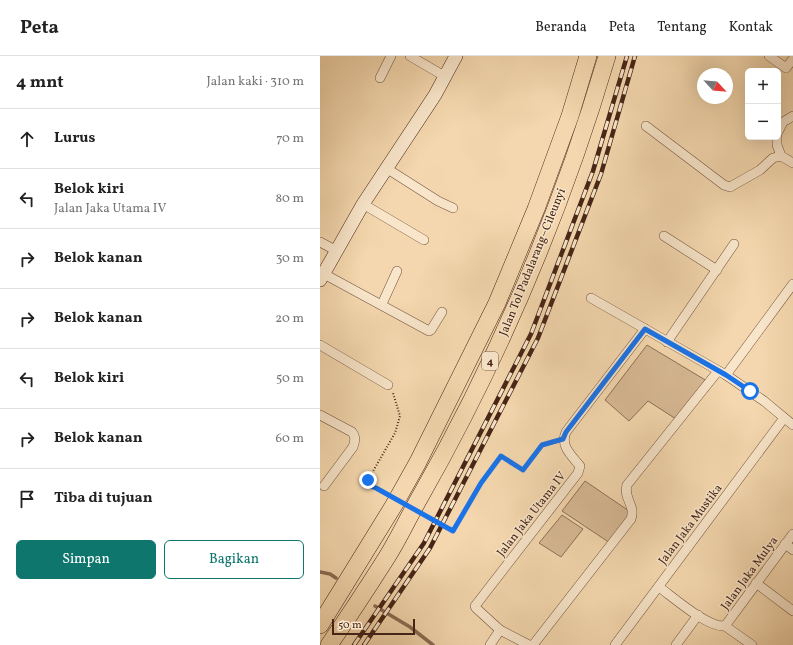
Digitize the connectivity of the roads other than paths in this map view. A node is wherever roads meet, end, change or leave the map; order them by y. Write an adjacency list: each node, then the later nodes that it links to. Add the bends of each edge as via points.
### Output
1 (392, 56): 10 (street)
2 (410, 56): 9 (street)
3 (456, 56): 9 (street)
4 (588, 56): 49 (highway, Jalan Tol Padalarang–Cileunyi / 4, via 570,116 536,209 496,303 418,462)
5 (607, 56): 53 (highway, Jalan Tol Padalarang–Cileunyi / 4, via 590,116 533,266 476,393 388,556)
6 (769, 56): 8 (street)
7 (793, 59): 8 (street)
8 (789, 71)
9 (446, 77): 17 (street)
10 (380, 78)
11 (793, 116): 13 (street)
12 (646, 126): 15 (street, via 730,187)
13 (781, 126)
14 (777, 140): 15 (street)
15 (780, 156): 16 (street)
16 (793, 163)
17 (386, 168): 18 (street); 19 (street)
18 (363, 204): 21 (street); 24 (street)
19 (453, 208)
20 (664, 236): 25 (street)
21 (424, 240)
22 (320, 242): 24 (street)
23 (734, 244): 25 (street)
24 (337, 251): 27 (street)
25 (717, 270): 33 (street)
26 (397, 271): 30 (street)
27 (322, 277): 30 (street)
28 (793, 284): 36 (street)
29 (591, 298): 32 (street)
30 (382, 304): 31 (street, via 429,331)
31 (442, 312)
32 (645, 329): 33 (street); 51 (street, Jalan Jaka Utama IV, via 566,432 564,445 580,466 578,473 475,606)
33 (667, 342): 35 (street)
34 (320, 345): 37 (street)
35 (718, 371): 36 (street); 56 (street, via 627,485 626,495 633,509 631,519)
36 (726, 375): 39 (street)
37 (388, 385)
38 (320, 415): 41 (street, via 352,432 355,439 353,447)
39 (784, 418): 40 (street); 46 (street, Jalan Jaka Mustika)
40 (793, 425)
41 (321, 487)
42 (793, 534): 43 (street, Jalan Jaka Mulya)
43 (785, 544): 44 (street); 45 (street, Jalan Jaka Mulya)
44 (793, 550)
45 (756, 583): 47 (street); 50 (street, Jalan Jaka Mulya)
46 (659, 587): 48 (street); 57 (street, Jalan Jaka Mustika)
47 (793, 611)
48 (698, 615): 50 (street, via 720,627); 58 (street)
49 (320, 625)
50 (725, 626): 52 (street)
51 (500, 630): 54 (street); 55 (street)
52 (739, 641): 59 (street)
53 (329, 645)
54 (490, 645)
55 (529, 645)
56 (533, 645)
57 (615, 645)
58 (676, 645)
59 (752, 645)

